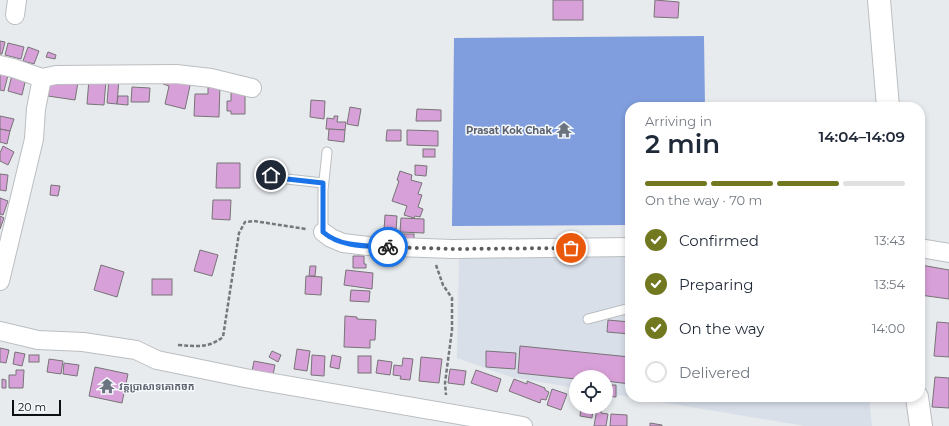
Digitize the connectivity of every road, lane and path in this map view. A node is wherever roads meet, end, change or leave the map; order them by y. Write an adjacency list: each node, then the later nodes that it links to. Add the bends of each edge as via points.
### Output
1 (879, 0): 5 (street)
2 (0, 65): 3 (street)
3 (42, 78): 4 (street, via 56,75 176,74 211,78); 14 (street, via 34,138)
4 (252, 88)
5 (888, 102)
6 (327, 152): 8 (lane)
7 (271, 175): 8 (lane)
8 (323, 183): 9 (lane)
9 (323, 232): 11 (street, via 343,243); 18 (path, via 254,221 245,222 239,233 223,337 214,344 203,346)
10 (625, 247): 11 (street)
11 (440, 248): 20 (path, via 436,266 443,285 452,298 452,330)
12 (925, 249): 13 (street)
13 (949, 253)
14 (0, 281)
15 (625, 309): 16 (lane)
16 (588, 319)
17 (0, 331): 20 (street, via 38,340 82,342 136,350 157,360 194,368)
18 (173, 345)
19 (918, 402): 22 (street)
20 (444, 412): 21 (street)
21 (523, 426)
22 (921, 426)

